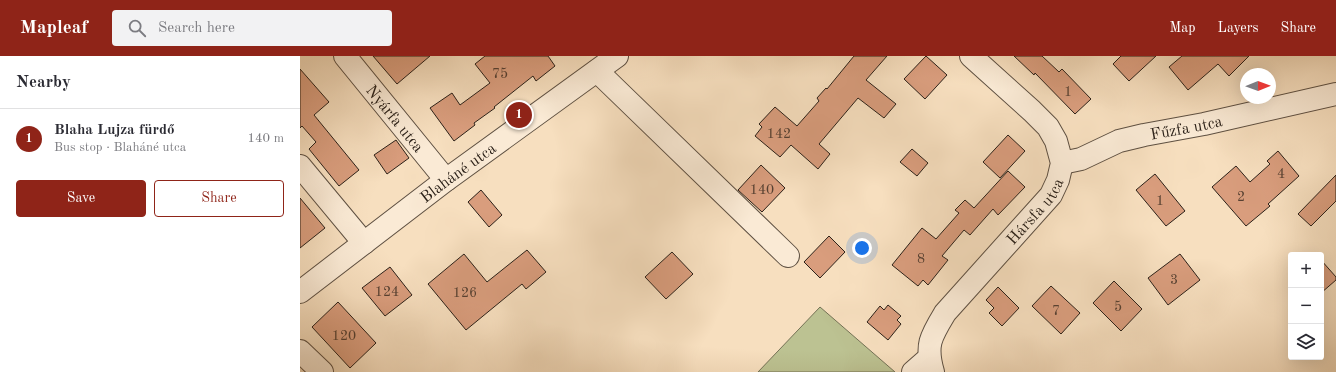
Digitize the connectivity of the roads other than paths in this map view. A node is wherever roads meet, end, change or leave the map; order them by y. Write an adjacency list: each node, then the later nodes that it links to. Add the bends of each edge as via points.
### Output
1 (345, 56): 8 (street, Nyárfa utca)
2 (617, 56): 4 (street, Blaháné utca)
3 (971, 56): 6 (street, Hársfa utca, via 1048,127 1056,141)
4 (596, 71): 8 (street, Blaháné utca); 10 (street)
5 (1336, 94): 6 (street, Fűzfa utca, via 1125,140 1094,154)
6 (1062, 163): 13 (street, Hársfa utca, via 1051,195 945,313 930,342)
7 (300, 166): 9 (street)
8 (446, 180): 9 (street, Blaháné utca)
9 (364, 243): 11 (street, Blaháné utca)
10 (788, 256)
11 (300, 292)
12 (300, 351): 14 (street)
13 (931, 365): 15 (street)
14 (322, 372)
15 (913, 372)

